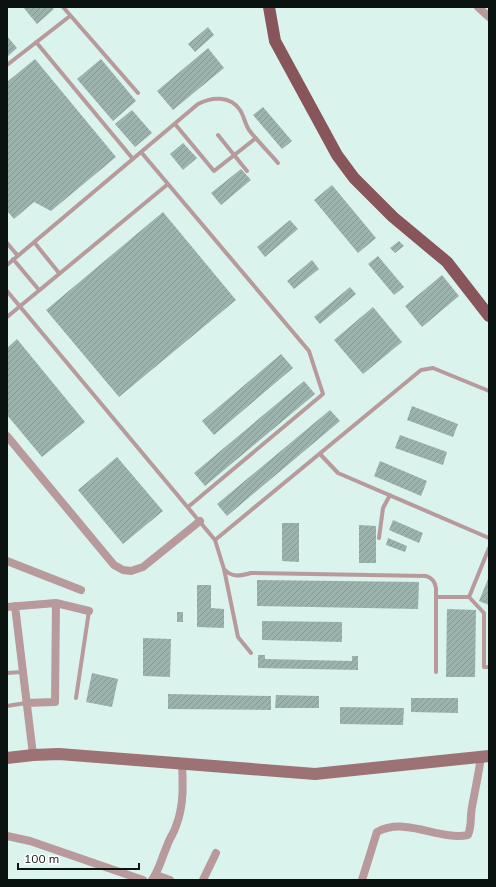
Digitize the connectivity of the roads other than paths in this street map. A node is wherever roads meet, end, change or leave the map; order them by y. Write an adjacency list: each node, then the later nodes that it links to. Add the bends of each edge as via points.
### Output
1 (63, 7): 4 (lane)
2 (269, 7): 27 (main road, via 275,41 336,155 354,178 393,217 447,262)
3 (478, 7): 5 (street)
4 (70, 16): 6 (lane); 8 (lane)
5 (489, 17)
6 (36, 42): 7 (lane); 14 (lane)
7 (7, 65)
8 (138, 93)
9 (175, 124): 11 (lane, via 198,104 206,100 224,99 241,110 249,130); 12 (lane); 13 (lane, via 214,171)
10 (218, 135): 13 (lane)
11 (256, 138): 13 (lane); 15 (lane)
12 (141, 152): 14 (lane); 17 (lane)
13 (234, 155): 16 (lane)
14 (133, 159): 18 (lane)
15 (278, 163)
16 (247, 171)
17 (168, 184): 23 (lane); 33 (lane, via 308,351 323,394)
18 (34, 242): 20 (lane); 23 (lane)
19 (7, 243): 20 (lane)
20 (18, 256): 21 (lane)
21 (13, 259): 22 (lane); 24 (lane)
22 (7, 265)
23 (59, 273): 24 (lane)
24 (39, 290): 26 (lane)
25 (7, 291): 26 (lane)
26 (20, 306): 28 (lane); 33 (lane)
27 (489, 316)
28 (7, 317)
29 (489, 391): 31 (lane, via 433,368 421,370)
30 (7, 436): 34 (street, via 117,568 131,571 143,567)
31 (320, 454): 32 (lane, via 338,472); 37 (lane)
32 (390, 495): 35 (lane, via 383,508); 36 (lane)
33 (188, 507): 34 (lane)
34 (200, 521): 37 (lane)
35 (379, 538)
36 (489, 538)
37 (215, 540): 40 (lane)
38 (489, 548): 43 (lane)
39 (7, 561): 41 (street)
40 (224, 568): 42 (lane, via 233,576 251,573 426,576 435,583); 47 (lane, via 238,637)
41 (81, 590)
42 (436, 597): 43 (lane); 50 (lane)
43 (469, 597): 48 (lane, via 484,613 484,667)
44 (56, 603): 45 (street); 46 (street); 53 (street, via 55,702)
45 (11, 606): 49 (street)
46 (89, 611): 52 (lane)
47 (250, 653)
48 (489, 667)
49 (22, 672): 51 (lane); 53 (street)
50 (436, 672)
51 (7, 673)
52 (76, 698)
53 (26, 703): 54 (lane); 55 (street)
54 (7, 706)
55 (33, 754): 57 (main road); 58 (main road)
56 (485, 756): 58 (main road, via 315,774); 65 (street, via 472,806 468,835 454,836 404,827 383,828 378,832)
57 (7, 758)
58 (182, 764): 61 (street, via 181,810)
59 (7, 836): 62 (street, via 30,841)
60 (216, 853): 64 (street)
61 (154, 878): 63 (street)
62 (143, 880)
63 (170, 880)
64 (203, 880)
65 (362, 880)

